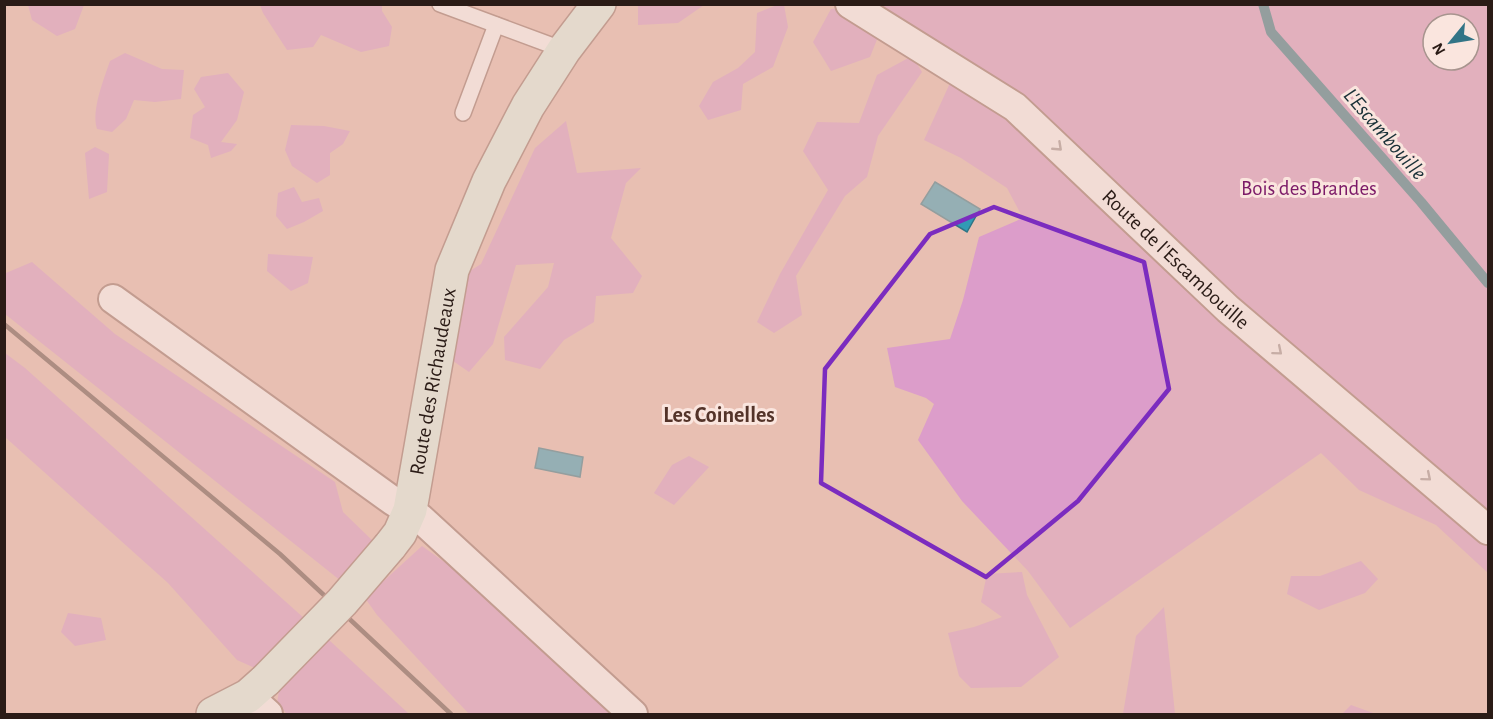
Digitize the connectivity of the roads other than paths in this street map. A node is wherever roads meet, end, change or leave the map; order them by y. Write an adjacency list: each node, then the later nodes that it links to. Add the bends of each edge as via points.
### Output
1 (440, 4): 4 (lane)
2 (599, 4): 5 (street, Route des Richaudeaux)
3 (850, 4): 9 (street, Route de l'Escambouille, one-way to 9, via 1015,107 1228,309)
4 (496, 25): 5 (lane); 6 (lane)
5 (564, 50): 8 (street, Route des Richaudeaux, via 528,106 489,181 452,270)
6 (462, 113)
7 (113, 299): 8 (street)
8 (410, 510): 10 (street, Route des Richaudeaux, bridge, via 390,546); 12 (street)
9 (1488, 530)
10 (260, 697): 11 (street, Route des Richaudeaux)
11 (213, 714)
12 (633, 714)

